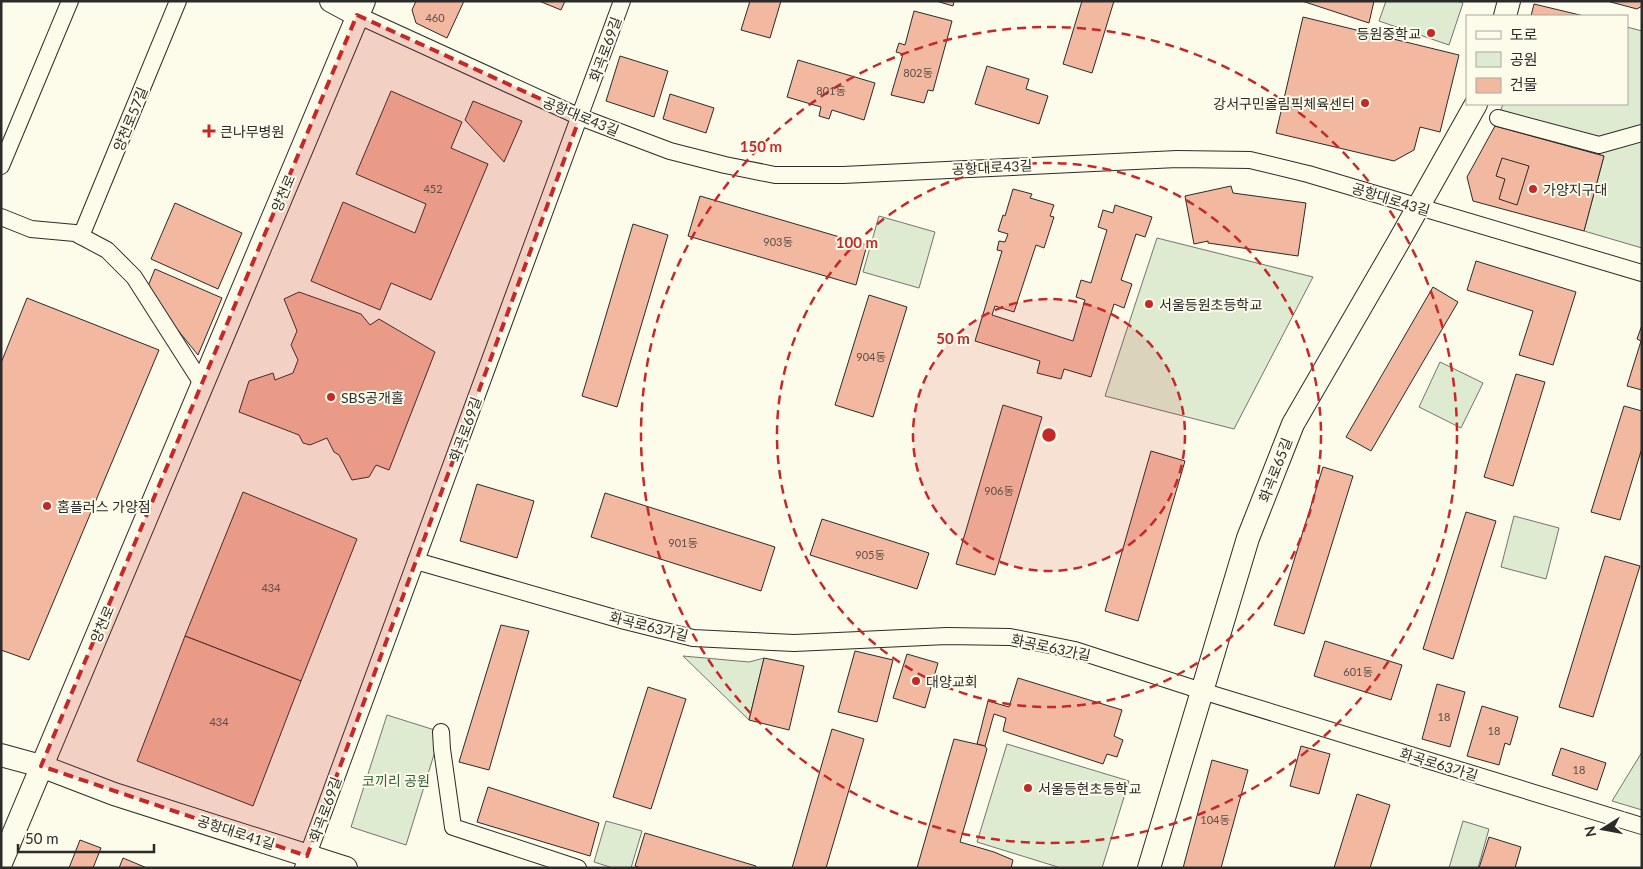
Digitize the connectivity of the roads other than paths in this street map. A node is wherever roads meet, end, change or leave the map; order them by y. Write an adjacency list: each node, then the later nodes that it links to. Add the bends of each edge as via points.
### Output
1 (70, 1): 12 (street)
2 (178, 1): 15 (street, 양천로57길)
3 (331, 1): 6 (street)
4 (622, 1): 9 (street, 화곡로69길)
5 (1509, 1): 7 (street)
6 (360, 8): 9 (street, 공항대로43길); 17 (street, 양천로)
7 (1505, 15)
8 (1475, 105): 13 (street, 화곡로65길)
9 (580, 117): 13 (street, 공항대로43길, via 670,151 775,175 843,175 1177,159 1250,160); 18 (street, 화곡로69길)
10 (1498, 118): 11 (street, via 1599,146)
11 (1642, 133)
12 (1, 166)
13 (1418, 207): 16 (street, 공항대로43길); 19 (street, 화곡로65길, via 1292,424 1248,538)
14 (1, 217): 15 (street, via 31,229)
15 (82, 236): 17 (street, via 107,250 134,277)
16 (1642, 274)
17 (203, 385): 22 (street, 양천로)
18 (416, 561): 19 (street, 화곡로63가길, via 693,638 794,643 947,636 1010,637 1075,650); 24 (street, 화곡로69길)
19 (1202, 691): 23 (street, 화곡로63가길); 28 (street, 화곡로65길)
20 (441, 732): 27 (street, via 453,827)
21 (1, 755): 22 (street, 공항대로41길)
22 (41, 766): 24 (street, 공항대로41길, via 114,794 260,839); 25 (street, 양천로)
23 (1642, 826)
24 (305, 862): 26 (street, 공항대로41길)
25 (1, 863)
26 (346, 868)
27 (578, 868)
28 (1149, 868)

